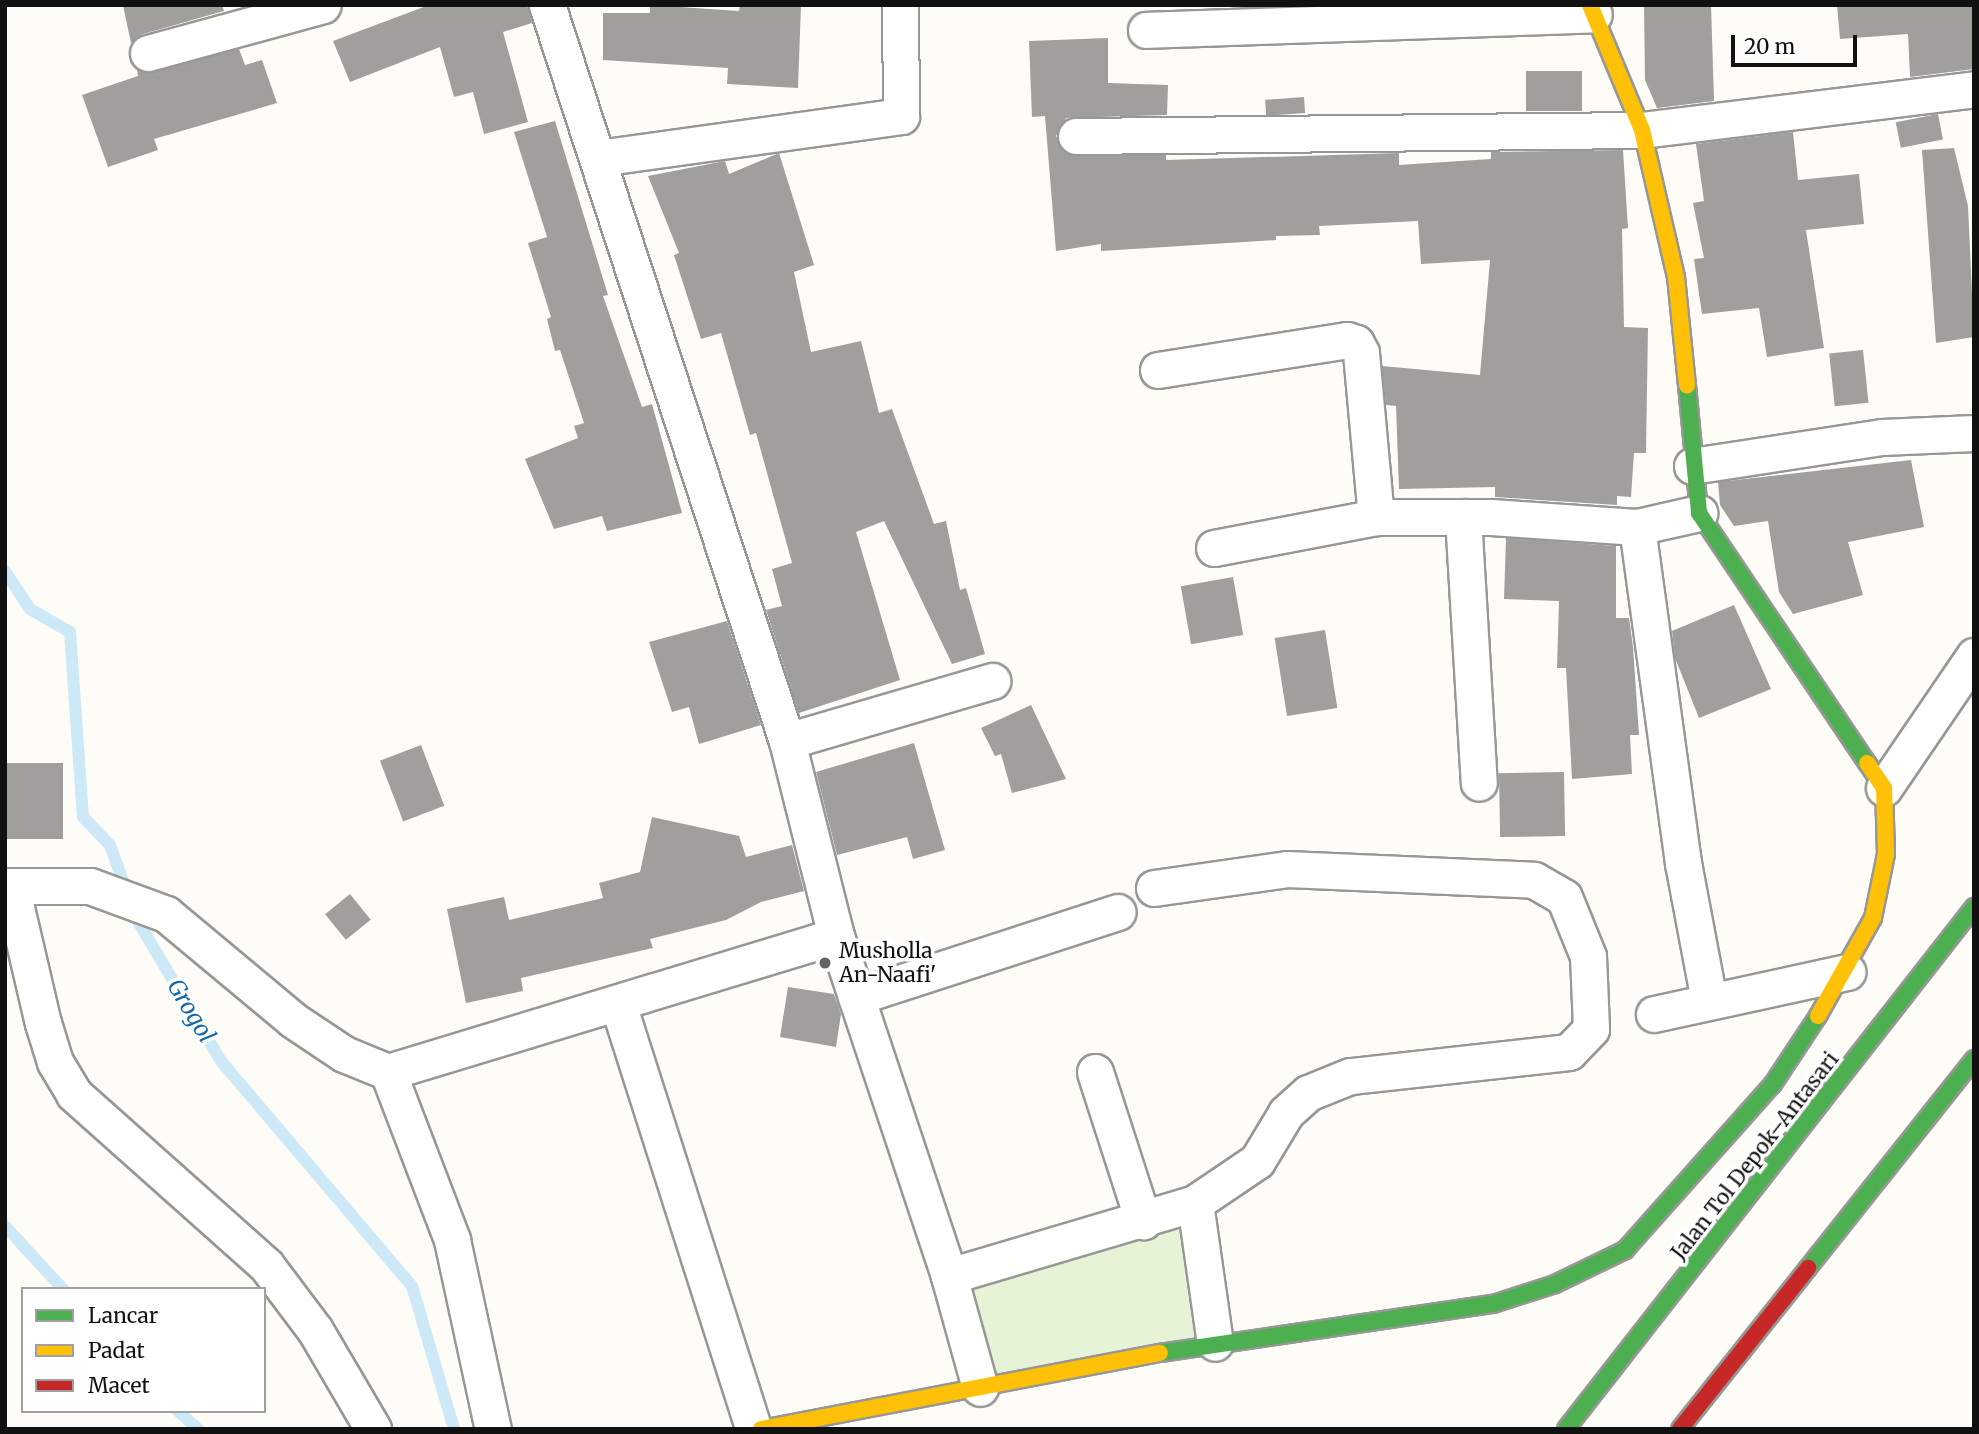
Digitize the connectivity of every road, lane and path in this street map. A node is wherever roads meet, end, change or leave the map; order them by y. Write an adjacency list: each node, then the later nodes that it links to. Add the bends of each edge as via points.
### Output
1 (323, 5): 5 (street)
2 (547, 5): 11 (street)
3 (900, 5): 11 (street, via 901,116)
4 (1592, 10): 6 (street); 9 (main road)
5 (242, 15): 7 (street)
6 (1146, 30)
7 (148, 53)
8 (1974, 89): 9 (street)
9 (1642, 130): 10 (street); 14 (main road, via 1676,277)
10 (1076, 136)
11 (599, 159): 22 (street)
12 (1158, 370): 17 (street, via 1347,340 1356,343 1362,353)
13 (1974, 433): 14 (street, via 1882,437)
14 (1692, 466): 15 (main road)
15 (1699, 513): 18 (street); 24 (main road)
16 (1463, 516): 17 (street); 18 (street); 23 (street)
17 (1376, 517): 19 (street)
18 (1637, 527): 32 (street, via 1683,863)
19 (1214, 548)
20 (1974, 656): 24 (street)
21 (992, 681): 22 (street)
22 (787, 741): 29 (street)
23 (1479, 783)
24 (1884, 788): 30 (main road, via 1886,854 1873,918)
25 (8, 886): 36 (street, via 90,886 166,914 293,1020 344,1054); 43 (street, via 55,1062 74,1094 266,1265 315,1331)
26 (1154, 888): 38 (street, via 1287,869 1534,880 1564,897 1587,956 1591,1029 1569,1052 1350,1076 1308,1093 1286,1113 1257,1161)
27 (1974, 907): 47 (main road, Jalan Tol Depok–Antasari)
28 (1118, 912): 31 (street)
29 (836, 936): 31 (street); 33 (street)
30 (1847, 972): 32 (street); 41 (main road, via 1773,1084 1625,1250 1555,1284 1493,1304)
31 (856, 997): 40 (street)
32 (1709, 1000): 34 (street)
33 (618, 1004): 36 (street); 45 (street)
34 (1654, 1014)
35 (1974, 1059): 48 (main road)
36 (388, 1072): 44 (street, via 452,1240)
37 (1095, 1072): 39 (street)
38 (1195, 1203): 39 (street); 41 (street)
39 (1143, 1221): 40 (street)
40 (949, 1276): 42 (street)
41 (1215, 1343): 42 (main road)
42 (979, 1388): 46 (main road)
43 (373, 1429)
44 (493, 1429)
45 (754, 1429)
46 (761, 1429)
47 (1566, 1429)
48 (1680, 1429)

